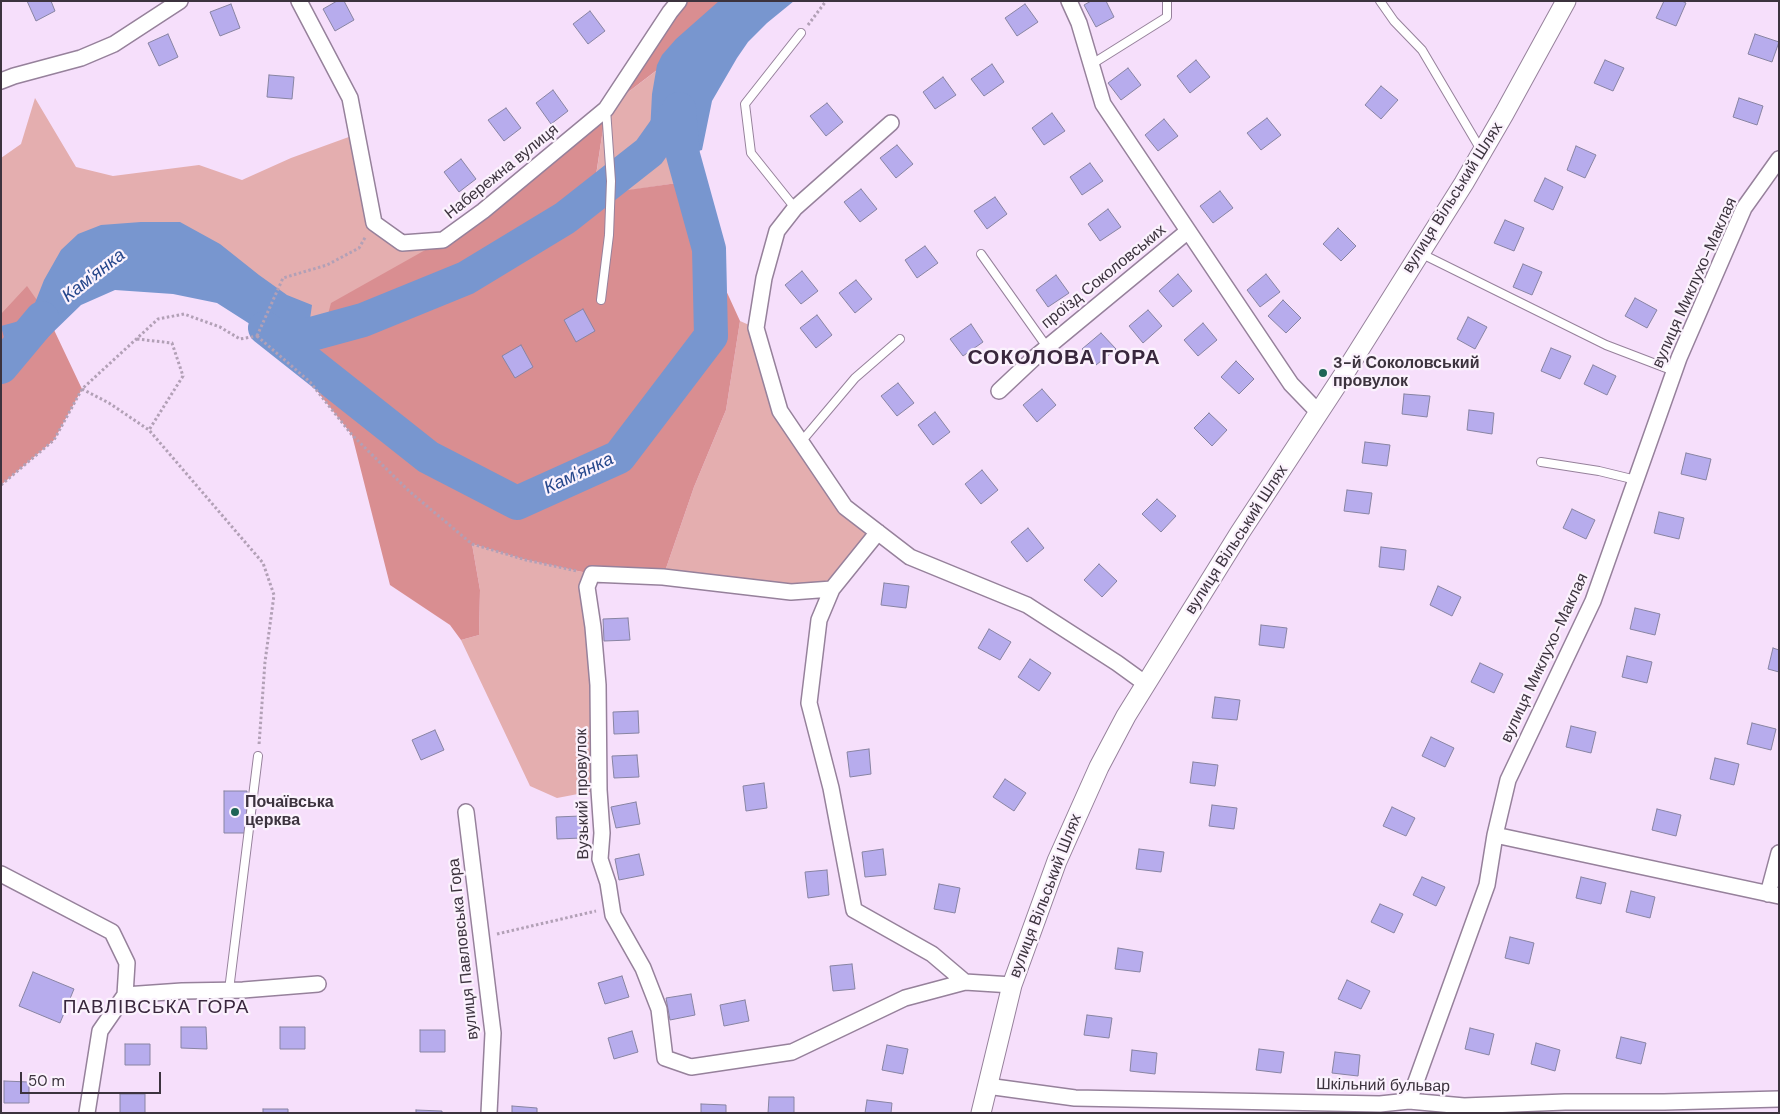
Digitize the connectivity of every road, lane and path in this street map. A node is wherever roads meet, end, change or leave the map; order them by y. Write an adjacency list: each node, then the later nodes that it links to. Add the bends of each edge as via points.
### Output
1 (180, 1): 11 (street, via 114,44 81,58)
2 (299, 1): 17 (street, via 350,98)
3 (680, 1): 12 (street, Набережна вулиця)
4 (826, 1): 9 (path)
5 (1069, 1): 10 (street, via 1080,23)
6 (1167, 1): 10 (lane, via 1167,17)
7 (1380, 1): 14 (lane, via 1422,50)
8 (1566, 1): 14 (street, вулиця Вільський Шлях)
9 (801, 33): 16 (lane, via 745,104 751,153)
10 (1092, 64): 18 (street, via 1103,104)
11 (1, 81)
12 (606, 109): 17 (street, Набережна вулиця, via 484,211 443,240 402,243); 21 (lane, via 611,181)
13 (891, 123): 16 (street)
14 (1482, 152): 19 (street, вулиця Вільський Шлях)
15 (1779, 159): 26 (street, вулиця Миклухо-Маклая, via 1744,208)
16 (795, 208): 31 (street, via 777,231 764,278 756,328 780,411)
17 (374, 223): 22 (path, via 358,248 327,265 283,278)
18 (1188, 231): 25 (street, проїзд Соколовських); 29 (street, via 1291,384)
19 (1420, 253): 26 (lane, via 1606,345); 29 (street, вулиця Вільський Шлях)
20 (981, 254): 25 (lane)
21 (601, 300)
22 (257, 336): 23 (path, via 240,339 220,326 184,314 158,319); 36 (path, via 310,382 352,435 408,491 472,544)
23 (137, 339): 27 (path); 30 (path, via 172,343 183,376)
24 (900, 339): 31 (lane, via 855,378)
25 (1047, 347): 28 (street, проїзд Соколовських)
26 (1674, 371): 33 (street, вулиця Миклухо-Маклая)
27 (82, 389): 30 (path); 34 (path, via 54,440)
28 (999, 391)
29 (1319, 413): 38 (street, вулиця Вільський Шлях)
30 (150, 430): 39 (path, via 263,563 274,595)
31 (801, 442): 35 (street, via 845,507)
32 (1541, 462): 33 (lane)
33 (1636, 480): 41 (street, вулиця Миклухо-Маклая, via 1593,601 1508,780)
34 (1, 486)
35 (878, 532): 37 (street); 38 (street, via 910,557 1027,605)
36 (592, 574): 37 (street, via 663,577 791,592); 45 (street, Вузький провулок, via 587,587 598,685 600,859 608,883)
37 (832, 589): 47 (street, via 819,620 809,703 831,788 854,910 932,954)
38 (1146, 684): 49 (street, вулиця Вільський Шлях, via 1082,802)
39 (258, 756): 50 (lane)
40 (466, 812): 46 (street, вулиця Павловська Гора)
41 (1494, 835): 44 (street); 54 (street, вулиця Миклухо-Маклая, via 1487,885)
42 (1779, 853): 44 (street)
43 (1, 874): 51 (street, via 112,932 127,964)
44 (1773, 895)
45 (611, 908): 46 (path); 47 (street, Вузький провулок, via 643,968 659,1009 665,1058 692,1067 792,1052 905,998)
46 (482, 938): 57 (street, вулиця Павловська Гора, via 493,1033)
47 (965, 982): 49 (street, Вузький провулок)
48 (318, 984): 50 (street)
49 (1012, 985): 52 (street, вулиця Вільський Шлях)
50 (229, 990): 51 (street)
51 (125, 995): 56 (street, via 100,1031)
52 (987, 1086): 55 (street, Шкільний бульвар, via 1075,1098); 58 (street, вулиця Вільський Шлях)
53 (1779, 1099): 54 (street, Шкільний бульвар, via 1464,1106)
54 (1410, 1101): 55 (street, Шкільний бульвар)
55 (1380, 1108)
56 (87, 1113)
57 (489, 1113)
58 (982, 1113)

